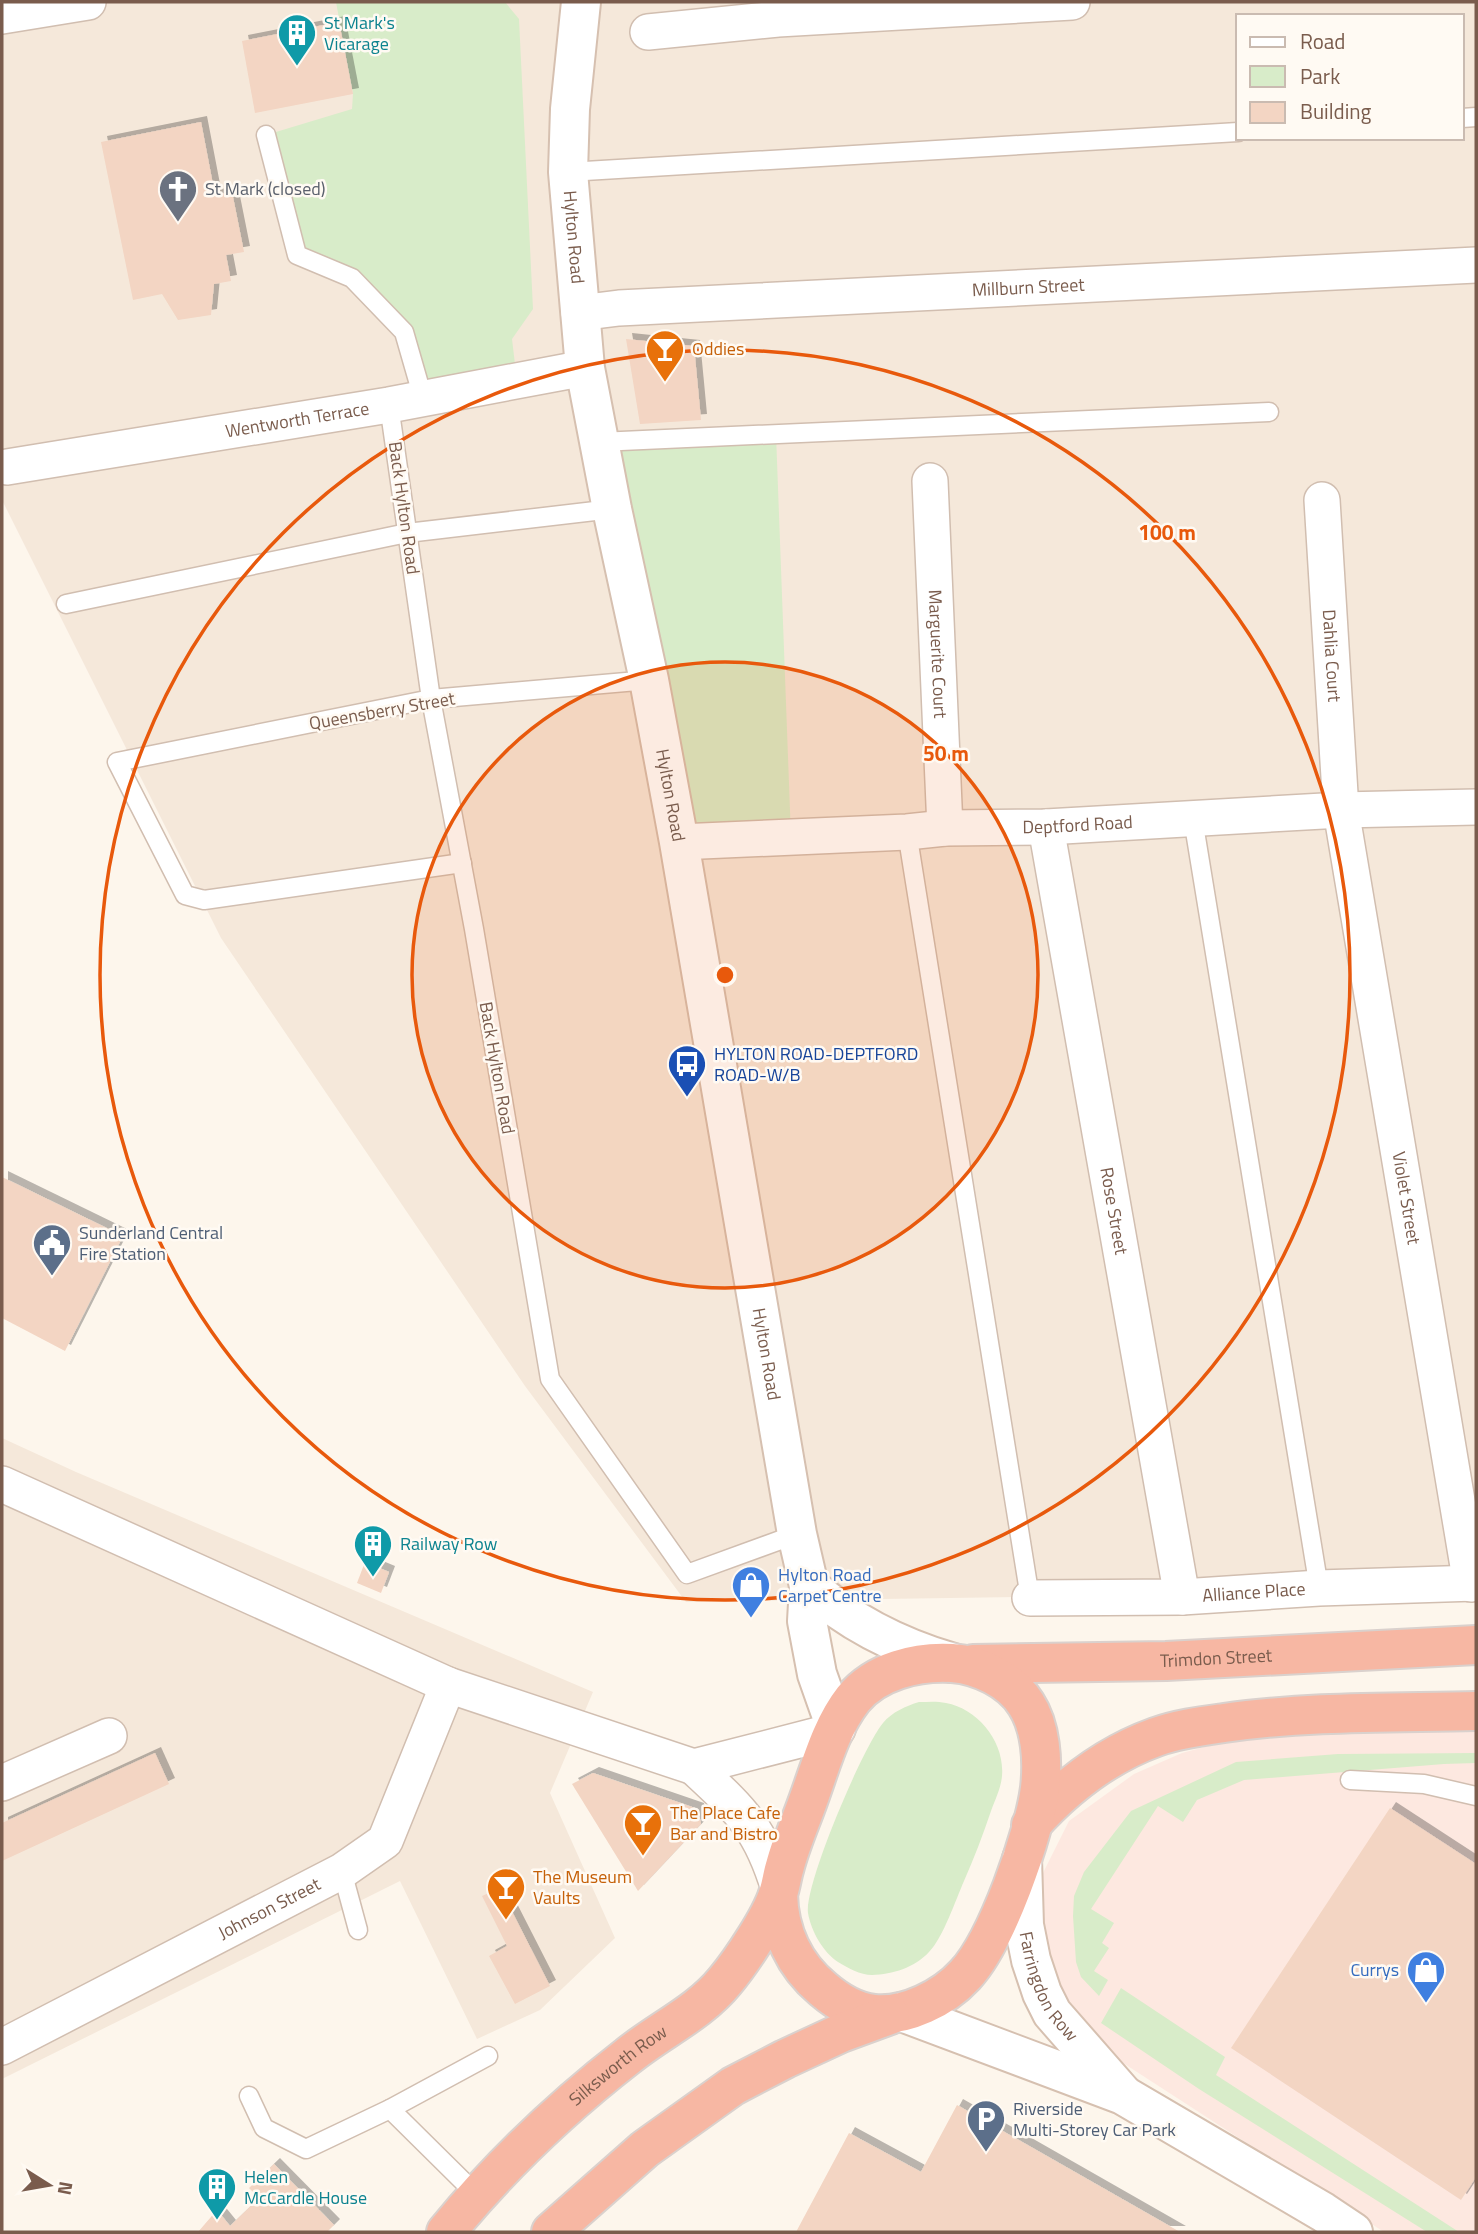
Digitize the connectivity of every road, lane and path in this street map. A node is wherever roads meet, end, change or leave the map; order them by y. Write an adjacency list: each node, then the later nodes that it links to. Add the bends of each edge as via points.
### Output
1 (88, 2): 5 (street)
2 (582, 2): 9 (street, Hylton Road)
3 (1072, 2): 4 (street)
4 (782, 10): 6 (street)
5 (2, 16)
6 (648, 32)
7 (1236, 132): 9 (lane)
8 (266, 135): 13 (lane, via 297,255 352,278 404,332)
9 (568, 172): 11 (street, Hylton Road)
10 (1476, 265): 11 (street, Millburn Street)
11 (579, 313): 12 (street, Hylton Road)
12 (585, 368): 13 (street, Wentworth Terrace); 16 (street, Hylton Road)
13 (423, 398): 14 (street, Wentworth Terrace)
14 (389, 405): 17 (street, Wentworth Terrace); 21 (lane, Back Hylton Road)
15 (1269, 412): 16 (lane)
16 (599, 442): 20 (street, Hylton Road)
17 (7, 467)
18 (930, 481): 29 (street, Marguerite Court)
19 (1322, 500): 26 (street, Dahlia Court)
20 (612, 509): 21 (lane); 23 (street, Hylton Road)
21 (407, 533): 22 (lane); 24 (lane, Back Hylton Road)
22 (66, 604)
23 (649, 680): 24 (lane, Queensberry Street); 31 (street, Hylton Road)
24 (431, 699): 32 (lane, Back Hylton Road); 32 (lane, Queensberry Street, via 117,762 185,895 204,900)
25 (1476, 807): 26 (street, Deptford Road)
26 (1341, 810): 27 (street, Deptford Road); 35 (street, Violet Street)
27 (1193, 819): 28 (street, Deptford Road); 37 (lane)
28 (1045, 827): 29 (street, Deptford Road); 38 (street, Rose Street)
29 (945, 828): 30 (street, Deptford Road)
30 (907, 832): 31 (street, Deptford Road); 39 (lane)
31 (679, 842): 34 (street, Hylton Road)
32 (462, 863): 34 (lane, Back Hylton Road, via 550,1379 687,1574)
33 (2, 1484): 42 (street)
34 (797, 1534): 36 (street, Hylton Road)
35 (1474, 1584): 37 (street, Alliance Place)
36 (809, 1586): 41 (street, via 832,1607 881,1637); 44 (street, Hylton Road, via 807,1620 817,1674)
37 (1319, 1588): 38 (street, Alliance Place)
38 (1182, 1597): 39 (street, Alliance Place)
39 (1030, 1598)
40 (1476, 1644): 41 (highway, Trimdon Street, via 1166,1661)
41 (955, 1663): 44 (highway, Trimdon Street, via 897,1670 874,1681 854,1698); 50 (highway, via 985,1671 1008,1684 1026,1704 1041,1750 1040,1789)
42 (448, 1685): 46 (street); 51 (street, Johnson Street, via 385,1841)
43 (1476, 1711): 50 (highway, via 1284,1716 1158,1736 1086,1773 1054,1800)
44 (835, 1729): 46 (street); 52 (highway, Trimdon Street)
45 (109, 1736): 48 (street)
46 (694, 1767): 52 (street, via 747,1819 761,1840)
47 (1350, 1780): 49 (lane, via 1424,1784)
48 (2, 1783)
49 (1476, 1796)
50 (1026, 1841): 54 (highway, via 1005,1903 966,1975 945,1992); 57 (street, Farringdon Row, via 1024,1926 1042,1993 1052,2013)
51 (342, 1871): 53 (lane); 55 (street, Johnson Street)
52 (779, 1892): 54 (highway, via 785,1936 810,1979 853,2008 874,2014); 60 (highway, Silksworth Row, via 724,1983 592,2084)
53 (358, 1930)
54 (899, 2012): 57 (street, Farringdon Row); 62 (highway, via 830,2038 733,2086 645,2149)
55 (2, 2047)
56 (488, 2056): 59 (lane)
57 (1123, 2095): 63 (street, Farringdon Row)
58 (249, 2096): 59 (lane, via 264,2128 306,2149)
59 (390, 2109): 60 (lane)
60 (477, 2194): 61 (highway, Silksworth Row)
61 (446, 2232)
62 (551, 2232)
63 (1353, 2232)

